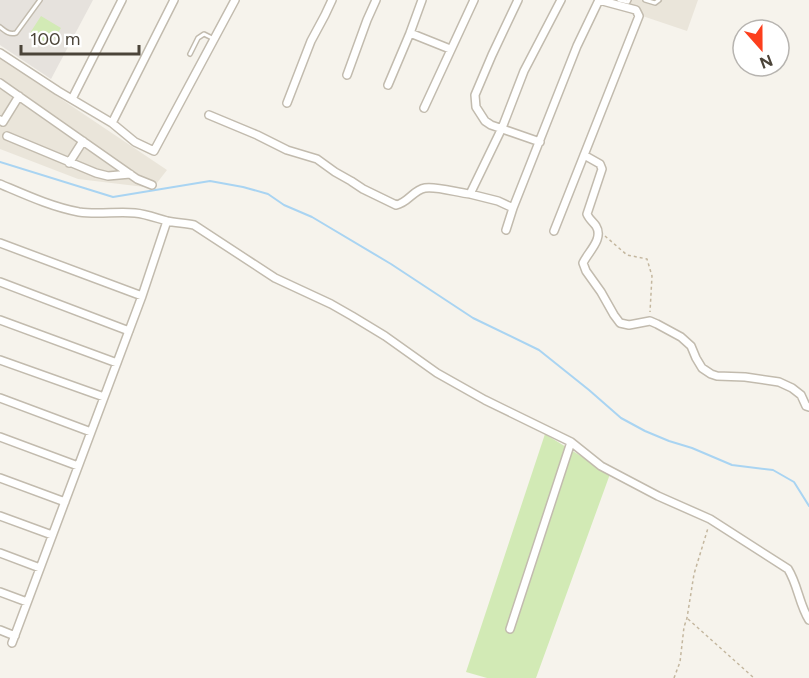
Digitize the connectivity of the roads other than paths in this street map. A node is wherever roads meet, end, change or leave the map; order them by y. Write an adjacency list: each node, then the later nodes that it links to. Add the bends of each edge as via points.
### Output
1 (40, 0): 16 (lane, via 16,33)
2 (122, 0): 26 (street)
3 (174, 0): 31 (street)
4 (235, 0): 18 (street)
5 (332, 0): 27 (street)
6 (376, 0): 22 (street)
7 (422, 0): 17 (street)
8 (474, 0): 19 (street)
9 (518, 0): 32 (street, via 475,94 476,107 485,121)
10 (561, 0): 32 (street, via 524,71)
11 (599, 0): 35 (street); 36 (street, via 636,10 639,16)
12 (619, 0): 13 (lane)
13 (629, 0)
14 (645, 0): 15 (lane)
15 (659, 0)
16 (0, 27)
17 (410, 33): 19 (street); 24 (street)
18 (214, 39): 21 (lane, via 204,34); 31 (street, via 156,152 135,142)
19 (450, 50): 28 (street)
20 (0, 53): 26 (street)
21 (190, 54)
22 (347, 75)
23 (0, 84): 25 (street)
24 (388, 85)
25 (19, 96): 30 (street, via 3,122); 34 (street)
26 (72, 99): 31 (street)
27 (286, 103)
28 (424, 108)
29 (209, 115): 41 (street, via 317,159 396,206 426,188)
30 (0, 120)
31 (112, 123)
32 (502, 128): 35 (street); 41 (street)
33 (7, 136): 37 (street)
34 (83, 141): 37 (street); 38 (street)
35 (540, 142): 42 (street)
36 (584, 155): 45 (street); 53 (street, via 602,167 587,214 598,232 583,263 620,322 628,325 650,321 681,337 692,346 702,368 711,374 771,381)
37 (69, 163): 38 (street, via 96,174)
38 (130, 174): 40 (street)
39 (0, 184): 43 (street, via 80,212 134,212)
40 (152, 185)
41 (470, 194): 42 (street)
42 (513, 208): 44 (street)
43 (167, 221): 48 (street); 59 (street, via 194,225 275,278 331,304 385,336 437,373)
44 (506, 230)
45 (554, 231)
46 (0, 243): 48 (street)
47 (0, 282): 50 (street)
48 (142, 296): 50 (street)
49 (0, 320): 52 (street)
50 (129, 331): 52 (street)
51 (0, 360): 55 (street)
52 (117, 363): 55 (street)
53 (805, 394): 56 (street)
54 (0, 398): 57 (street)
55 (104, 398): 57 (street)
56 (809, 407)
57 (91, 432): 60 (street)
58 (0, 437): 60 (street)
59 (571, 442): 69 (street, via 601,466 710,519 788,569); 70 (street)
60 (78, 466): 62 (street)
61 (0, 478): 62 (street)
62 (65, 502): 64 (street)
63 (0, 516): 64 (street)
64 (52, 535): 66 (street)
65 (0, 553): 66 (street)
66 (40, 568): 68 (street)
67 (0, 592): 68 (street)
68 (27, 602): 71 (street, via 13,639)
69 (809, 620)
70 (510, 629)
71 (0, 630)

